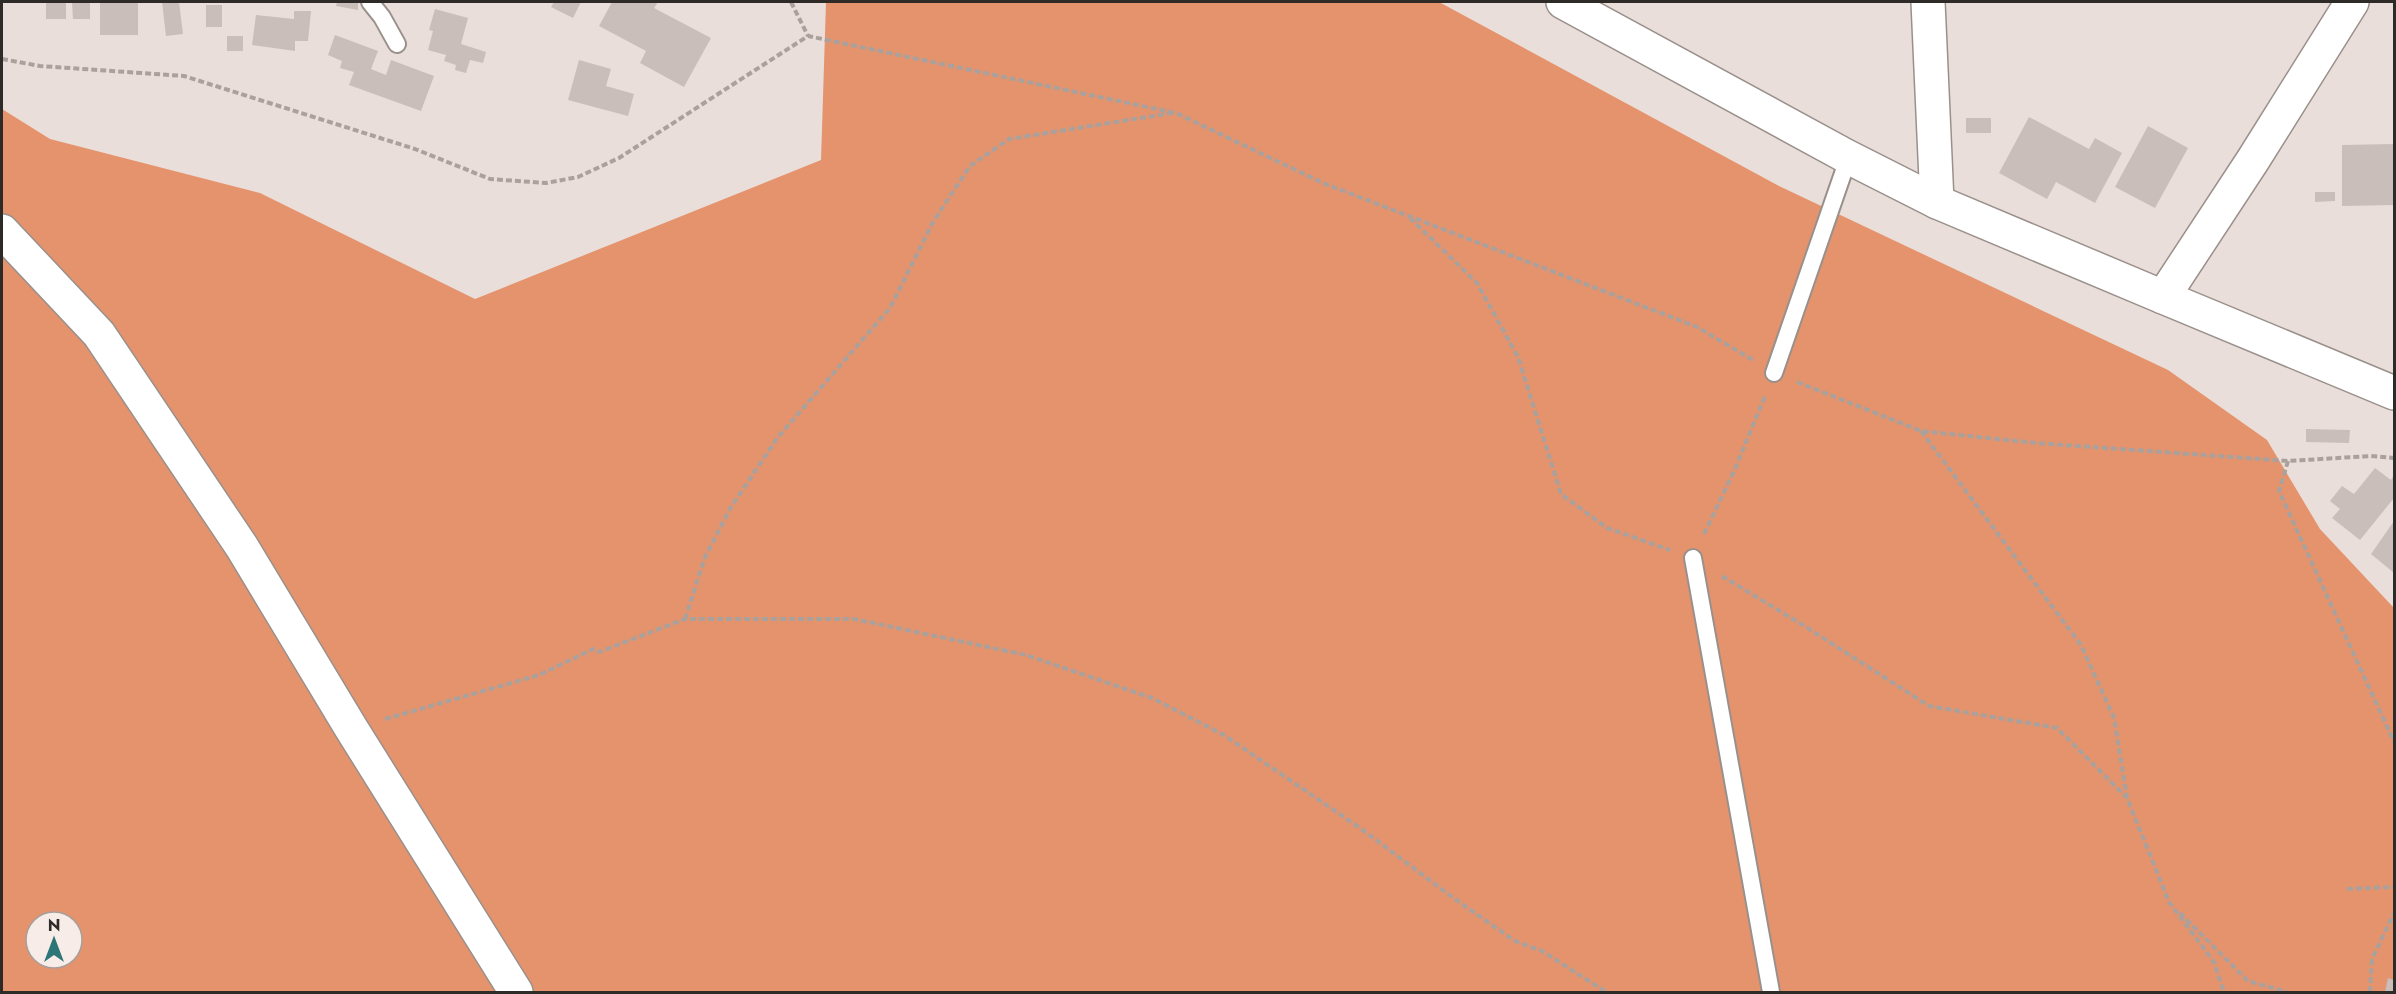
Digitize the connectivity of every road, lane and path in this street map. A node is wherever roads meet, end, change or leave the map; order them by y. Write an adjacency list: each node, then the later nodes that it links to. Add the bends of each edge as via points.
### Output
1 (370, 2): 7 (lane)
2 (791, 2): 6 (path)
3 (1563, 2): 10 (street)
4 (1928, 2): 11 (street)
5 (2352, 2): 14 (street)
6 (807, 36): 8 (path, via 619,158 578,177 546,183 490,179 415,149 184,76 40,66); 9 (path)
7 (396, 44)
8 (2, 59)
9 (1176, 113): 12 (path, via 1323,183); 21 (path, via 1009,139 970,166 933,222 890,308 778,437 731,507 705,557)
10 (1849, 156): 11 (street); 15 (lane)
11 (1937, 202): 14 (street)
12 (1407, 215): 15 (path, via 1697,327); 20 (path, via 1477,283 1518,357 1562,494 1607,528)
13 (2, 231): 22 (street, via 99,334 242,547)
14 (2163, 297): 16 (street)
15 (1774, 373): 17 (path); 20 (path)
16 (2394, 393)
17 (1921, 431): 19 (path); 24 (path, via 2081,645 2114,718)
18 (2394, 458): 19 (path)
19 (2288, 461): 23 (path, via 2279,491)
20 (1693, 558): 24 (path, via 1929,706 2057,728); 31 (lane)
21 (685, 619): 22 (path, via 599,652 592,649 539,675); 30 (path, via 854,619 1026,656 1152,698 1224,735 1515,940 1542,951)
22 (351, 728): 29 (street)
23 (2394, 742)
24 (2127, 798): 27 (path)
25 (2394, 887): 26 (path)
26 (2347, 889)
27 (2169, 902): 32 (path, via 2214,962); 33 (path, via 2248,981)
28 (2394, 913): 34 (path, via 2372,959)
29 (516, 993)
30 (1606, 993)
31 (1771, 993)
32 (2224, 993)
33 (2287, 993)
34 (2370, 993)

